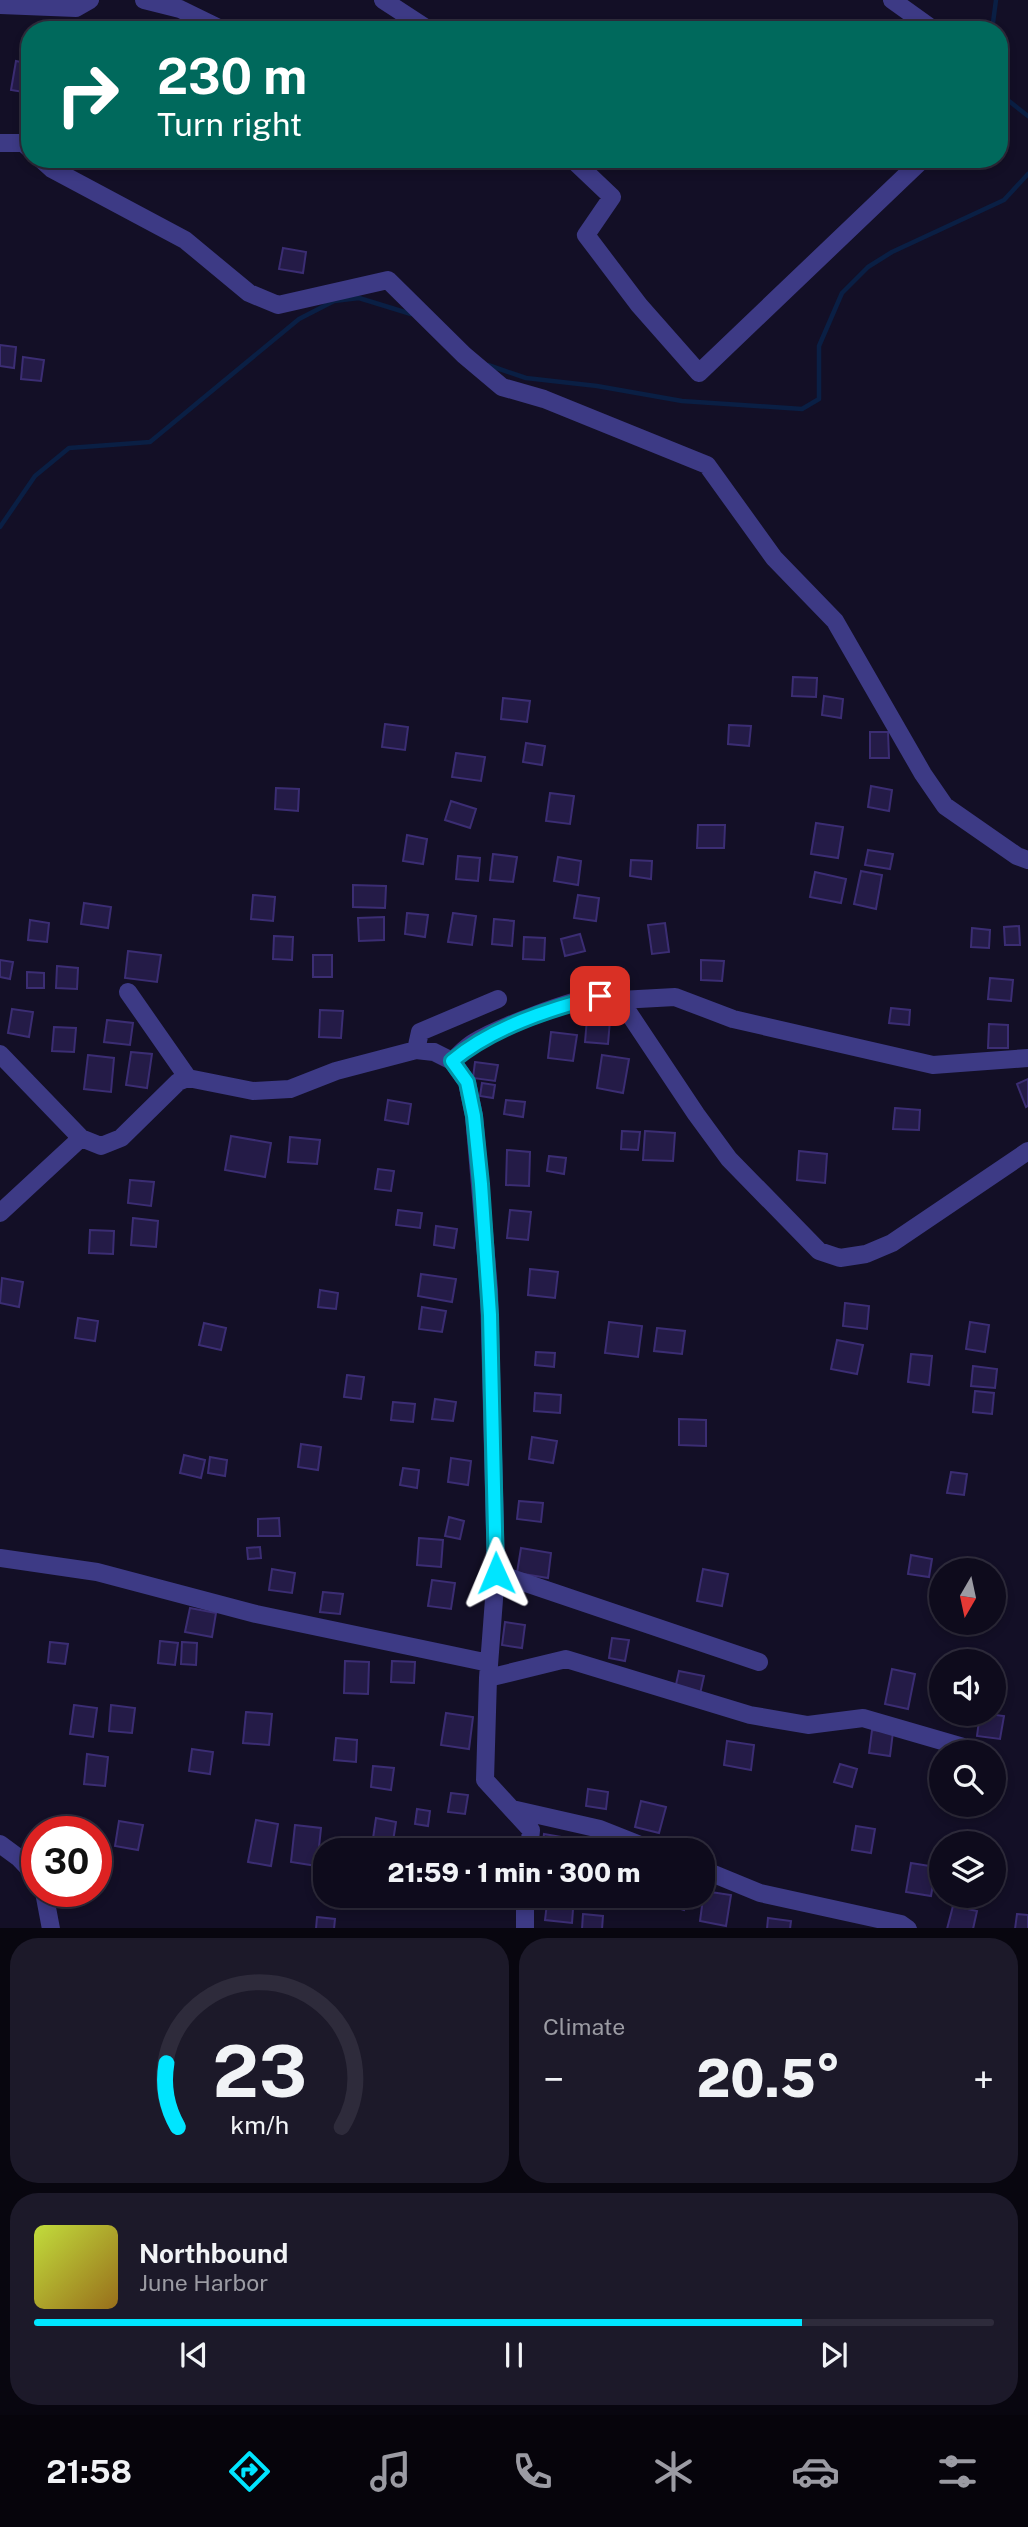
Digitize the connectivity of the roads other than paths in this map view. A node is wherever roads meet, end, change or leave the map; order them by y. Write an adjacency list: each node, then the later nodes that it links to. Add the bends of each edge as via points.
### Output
1 (90, 0): 5 (street, via 76,8)
2 (144, 0): 6 (street)
3 (383, 0): 7 (street)
4 (892, 0): 8 (street)
5 (0, 5)
6 (205, 21)
7 (413, 21)
8 (921, 21)
9 (0, 143): 10 (street)
10 (21, 143)
11 (50, 168): 14 (street, via 185,240 249,293 278,305 388,280 502,387 544,399 707,465 774,558 835,621 946,806)
12 (581, 168): 13 (street, via 612,197 586,235 699,373)
13 (914, 168)
14 (1028, 860)
15 (128, 992): 22 (street)
16 (498, 999): 18 (street, via 420,1032)
17 (620, 1000): 20 (street, via 675,997 733,1018 933,1065); 21 (street, via 600,996 571,1003 473,1043); 24 (street, via 729,1159 819,1251 840,1258 892,1243)
18 (416, 1050): 21 (street); 22 (street, via 336,1071 290,1089 253,1091)
19 (0, 1054): 23 (street)
20 (1028, 1058)
21 (452, 1061): 27 (street, via 467,1082 481,1184 489,1290)
22 (188, 1077): 23 (street, via 121,1139 101,1146)
23 (80, 1139): 25 (street)
24 (1028, 1151)
25 (0, 1213)
26 (0, 1558): 29 (street, via 97,1572)
27 (496, 1573): 28 (street); 29 (street)
28 (759, 1662)
29 (489, 1671): 30 (street, via 566,1659 750,1715 808,1725 863,1718); 31 (street, via 485,1780)
30 (939, 1740)
31 (512, 1809): 32 (street, via 531,1830); 33 (street)
32 (530, 1838)
33 (623, 1838)
34 (0, 1844): 35 (street)
35 (21, 1860)
36 (715, 1875): 41 (street, via 760,1893)
37 (47, 1907): 39 (street)
38 (525, 1908): 40 (street)
39 (51, 1928)
40 (524, 1928)
41 (908, 1928)

